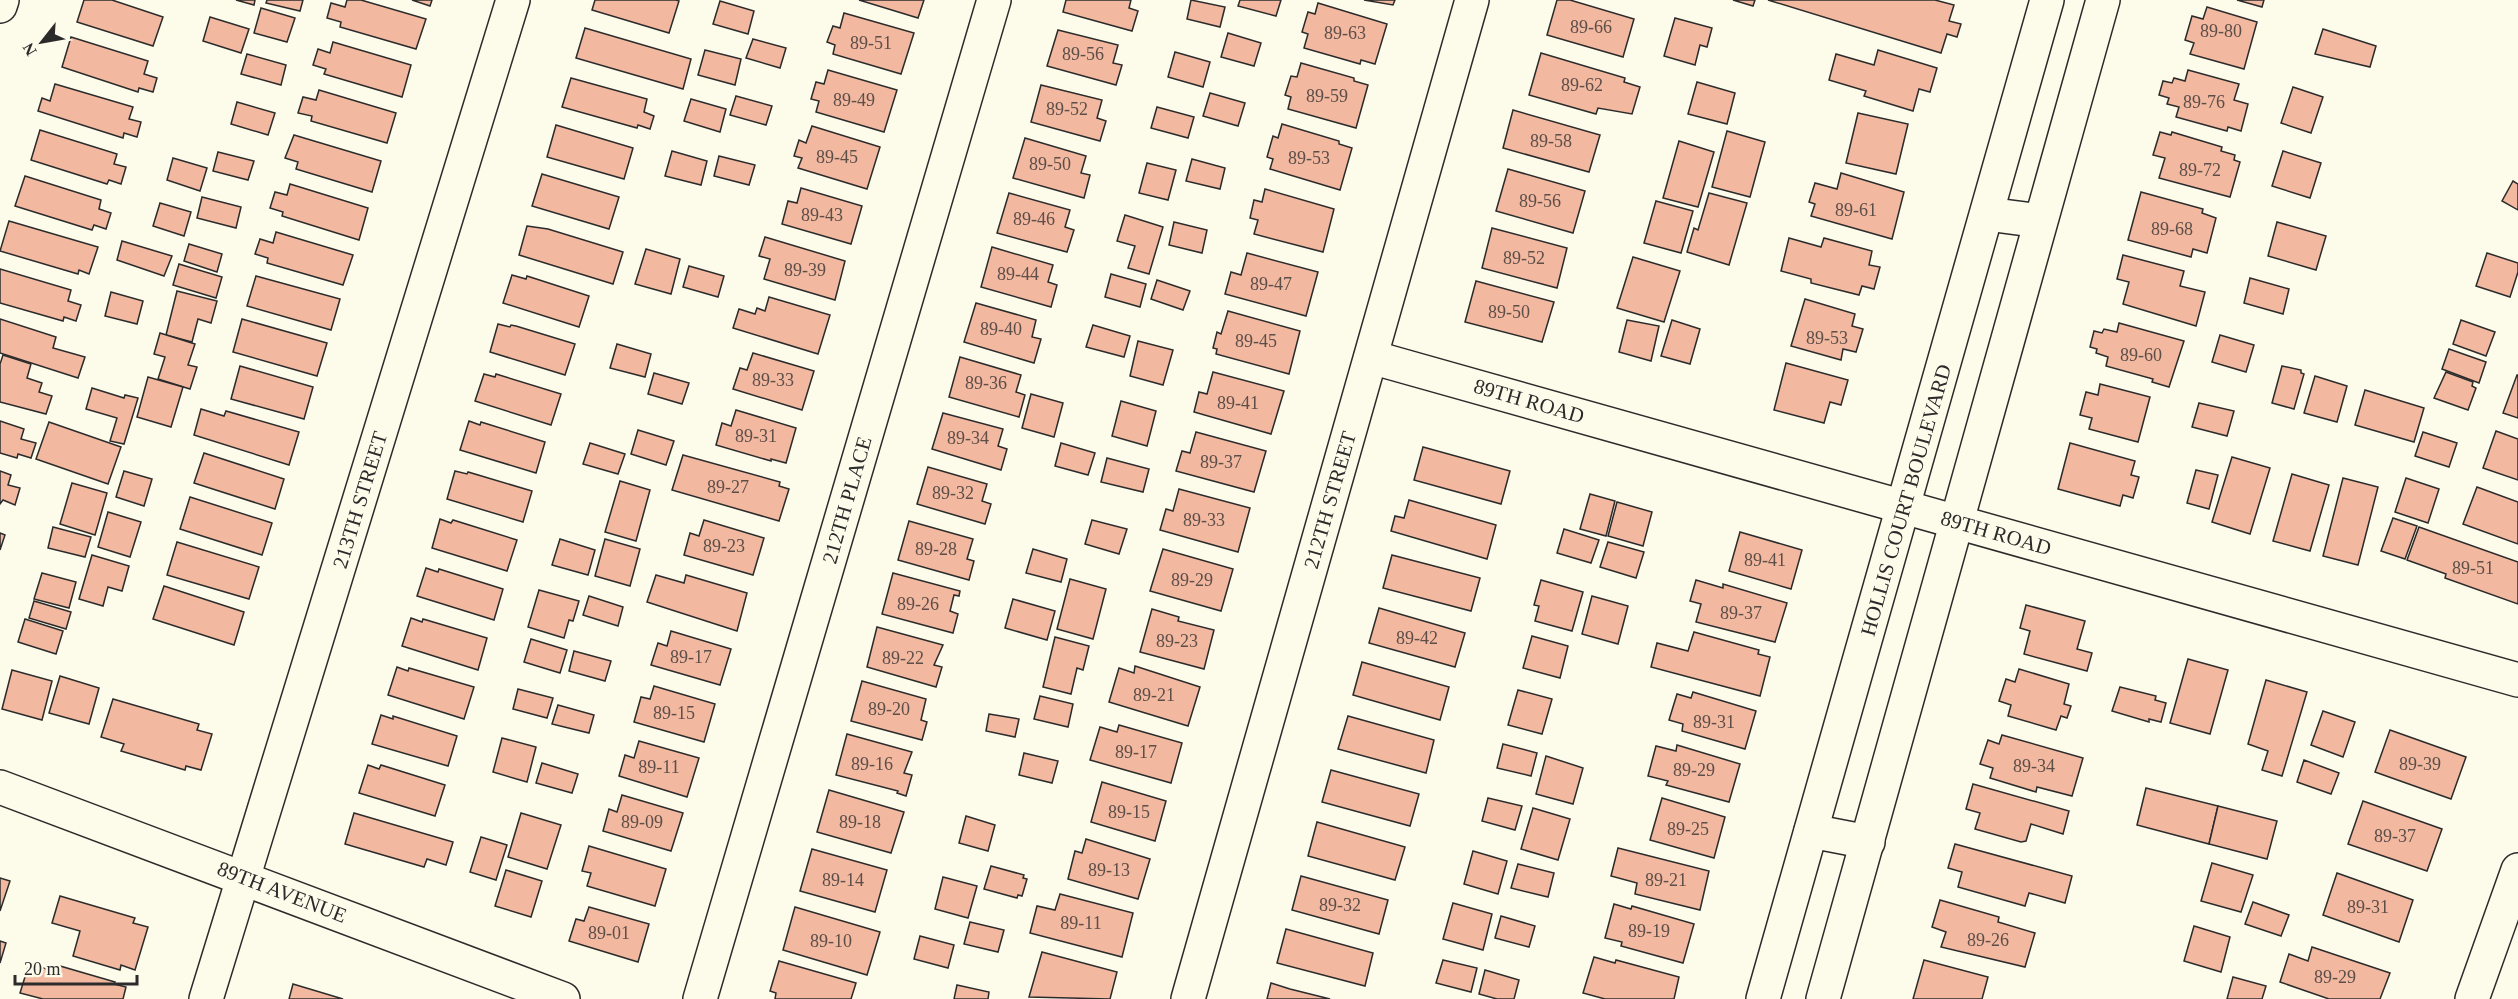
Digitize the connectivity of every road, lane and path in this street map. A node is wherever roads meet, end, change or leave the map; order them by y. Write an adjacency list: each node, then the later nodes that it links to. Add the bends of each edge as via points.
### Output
1 (2, 0): 7 (street)
2 (513, 0): 18 (street, 213TH STREET)
3 (994, 0): 21 (street, 212TH PLACE)
4 (1472, 0): 10 (street, 212TH STREET)
5 (2047, 0): 8 (street, HOLLIS COURT BOULEVARD)
6 (2103, 0): 9 (street)
7 (0, 6)
8 (1987, 214): 9 (street); 11 (street, HOLLIS COURT BOULEVARD)
9 (2040, 222): 12 (street)
10 (1371, 357): 11 (street, 89TH ROAD); 22 (street, 212TH STREET)
11 (1904, 507): 12 (street, 89TH ROAD); 15 (street, HOLLIS COURT BOULEVARD)
12 (1958, 522): 13 (street, 89TH ROAD); 16 (street)
13 (2518, 680)
14 (0, 786): 18 (street, 89TH AVENUE)
15 (1811, 831): 16 (street); 23 (street, HOLLIS COURT BOULEVARD)
16 (1868, 842): 24 (street)
17 (2518, 870): 25 (street)
18 (243, 877): 19 (street, 213TH STREET); 20 (street, 89TH AVENUE)
19 (206, 999)
20 (563, 999)
21 (700, 999)
22 (1188, 999)
23 (1763, 999)
24 (1823, 999)
25 (2472, 999)

